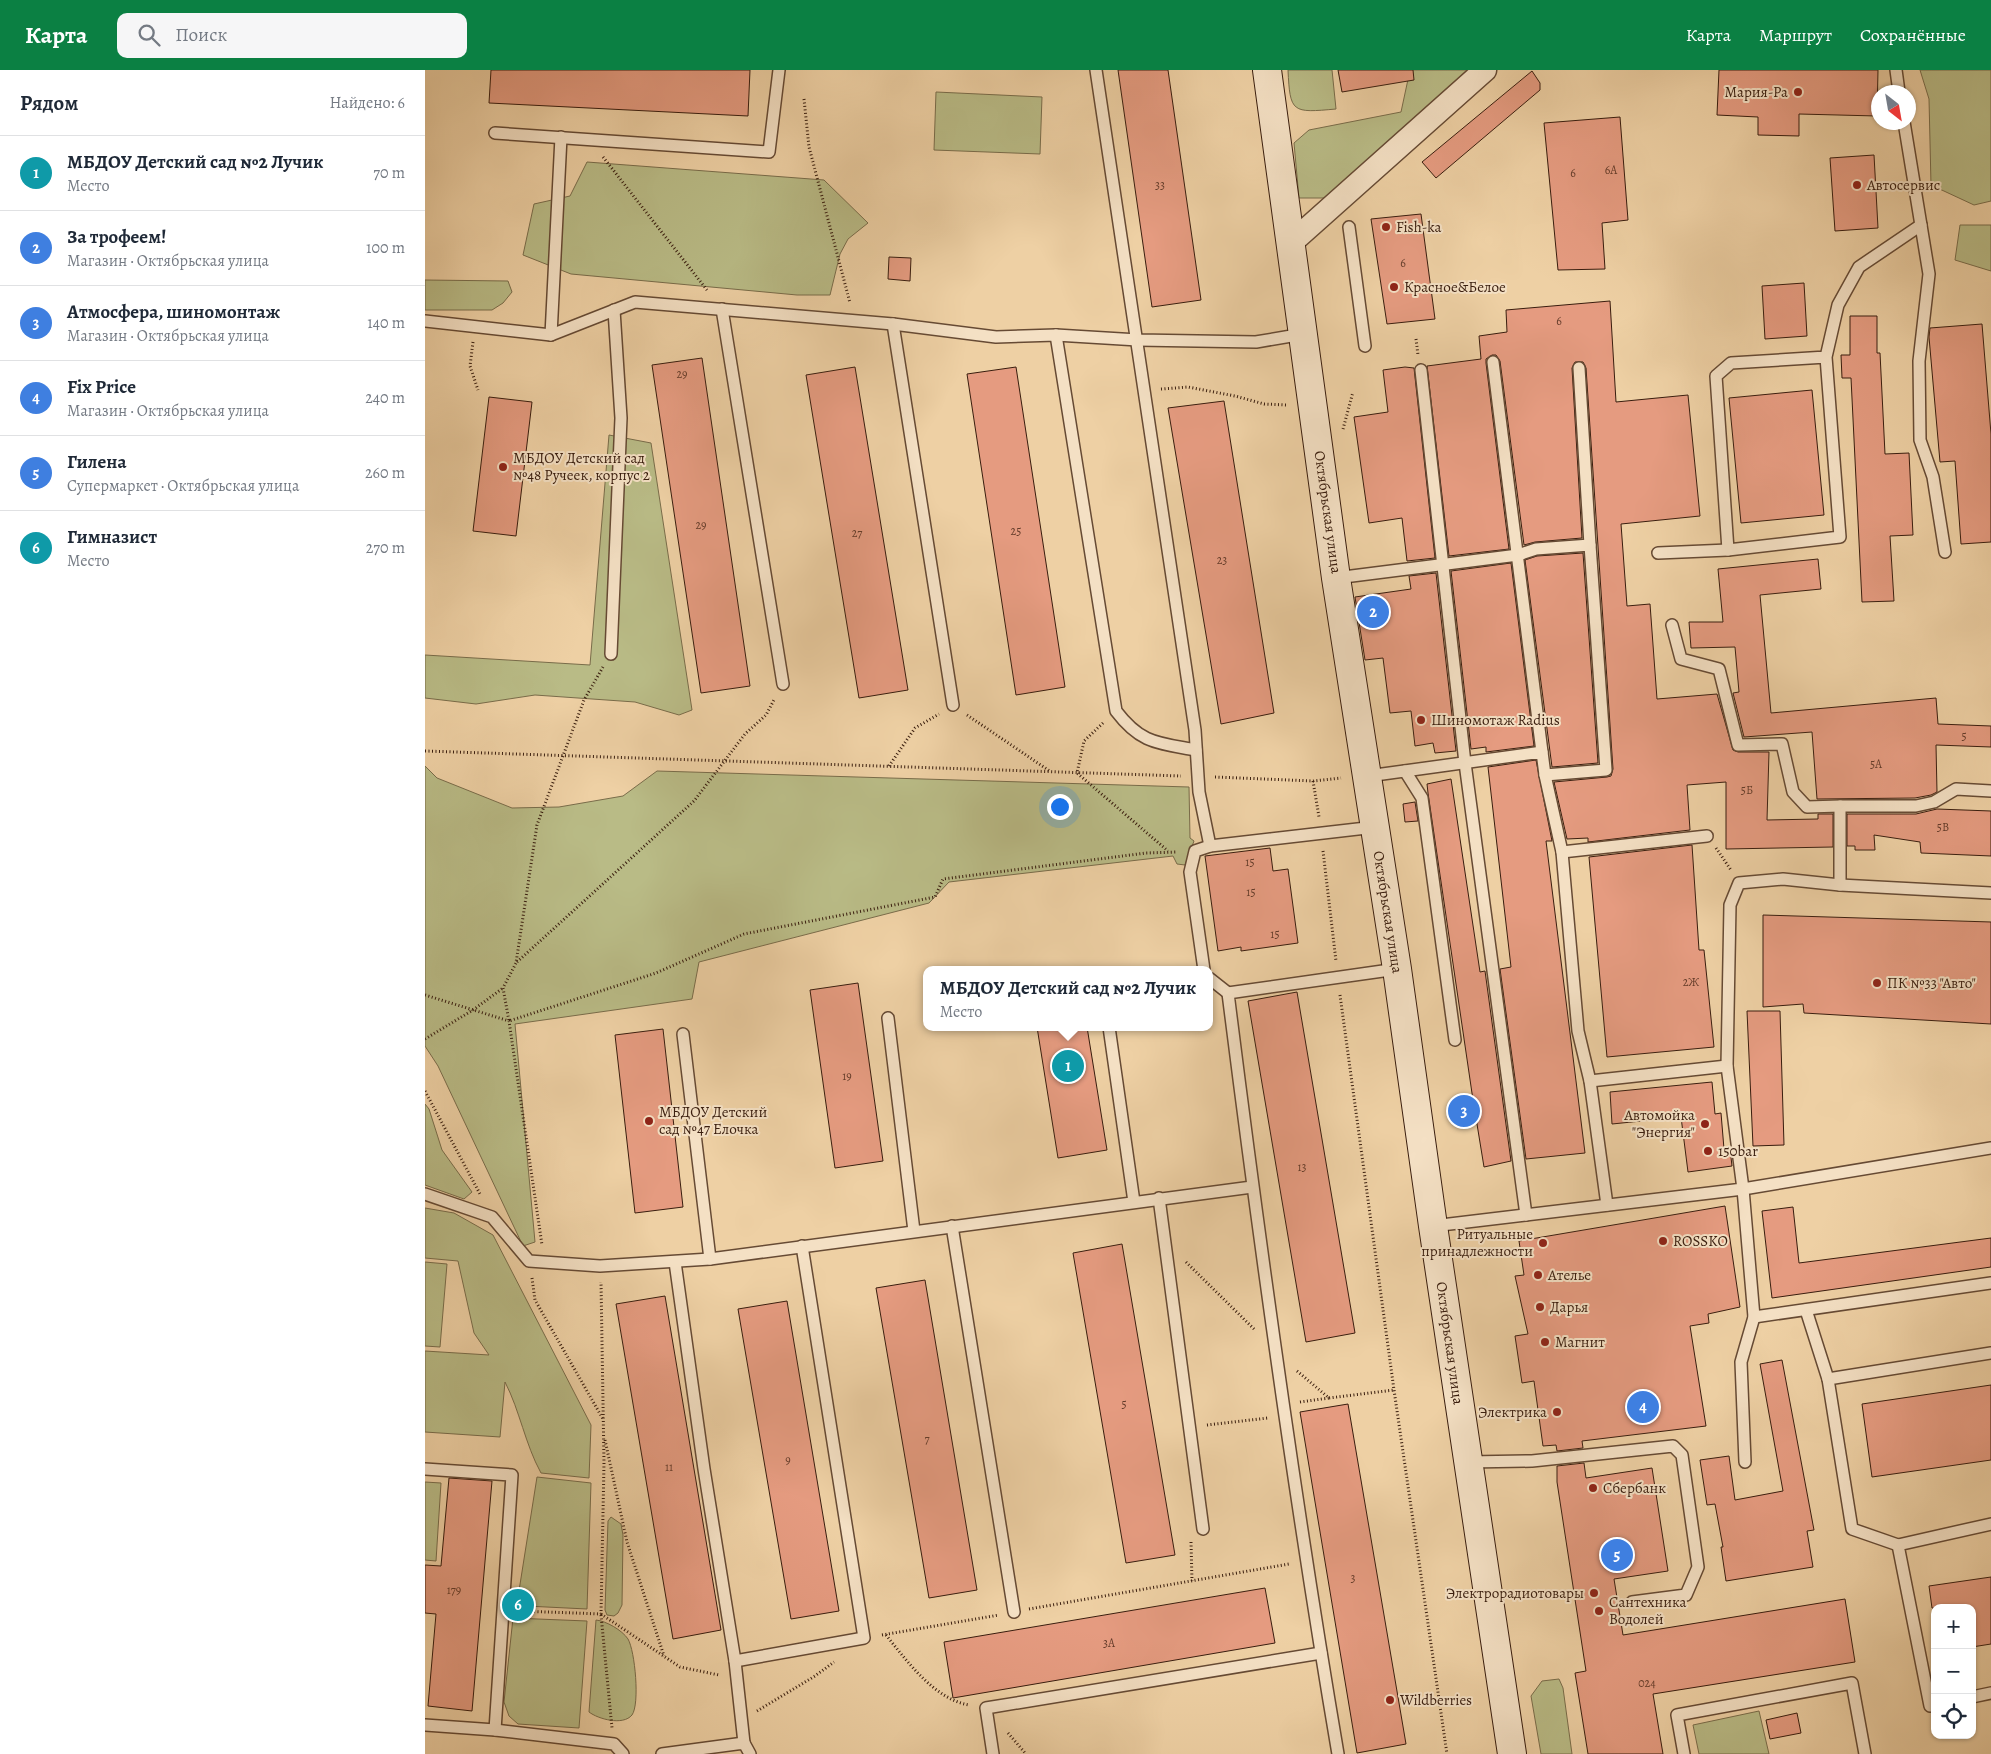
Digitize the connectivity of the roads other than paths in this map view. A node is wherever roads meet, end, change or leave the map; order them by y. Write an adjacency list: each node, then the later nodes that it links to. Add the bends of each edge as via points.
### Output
1 (779, 70): 9 (lane, via 769,152)
2 (1096, 70): 20 (lane)
3 (1267, 70): 12 (main road, Октябрьская улица)
4 (1485, 70): 12 (street)
5 (1896, 70): 6 (lane)
6 (1898, 85)
7 (1905, 130): 10 (lane)
8 (495, 132): 9 (lane)
9 (561, 137): 18 (lane)
10 (1921, 225): 22 (lane, via 1859,267 1838,305); 28 (lane, via 1929,274 1919,361 1920,440 1933,477)
11 (1349, 227): 21 (lane)
12 (1291, 243): 17 (main road, Октябрьская улица)
13 (614, 310): 14 (lane, via 635,302); 18 (lane); 34 (lane, via 621,418)
14 (722, 310): 16 (lane); 35 (lane)
15 (425, 321): 18 (lane)
16 (893, 324): 19 (lane, via 996,337); 36 (lane)
17 (1303, 334): 20 (lane, via 1256,342); 32 (main road, Октябрьская улица)
18 (551, 335)
19 (1056, 335): 20 (lane); 37 (lane, via 1116,711 1129,728 1150,741)
20 (1138, 340): 37 (lane)
21 (1365, 346)
22 (1826, 357): 27 (lane, via 1731,363 1716,376); 27 (lane, via 1840,537)
23 (1493, 362): 30 (lane)
24 (1579, 368): 26 (lane)
25 (1421, 370): 31 (lane)
26 (1590, 545): 30 (lane, via 1536,549); 41 (lane, via 1606,770)
27 (1728, 550): 29 (lane)
28 (1945, 552)
29 (1658, 553)
30 (1518, 555): 31 (lane); 38 (lane)
31 (1445, 565): 32 (lane); 39 (lane)
32 (1337, 578): 42 (main road, Октябрьская улица)
33 (1673, 625): 44 (lane, via 1681,659 1719,669 1738,745 1782,744 1793,792 1807,807)
34 (611, 654)
35 (783, 684)
36 (953, 705)
37 (1196, 750): 47 (lane)
38 (1542, 752): 39 (lane); 41 (lane)
39 (1465, 763): 40 (lane); 68 (lane)
40 (1405, 771): 42 (lane); 58 (lane, via 1422,798)
41 (1545, 775): 48 (lane)
42 (1368, 776): 45 (main road, Октябрьская улица)
43 (1991, 791): 44 (lane, via 1956,789 1934,802 1916,806)
44 (1840, 806): 49 (lane)
45 (1375, 827): 47 (lane); 52 (main road, Октябрьская улица)
46 (1707, 836): 48 (lane)
47 (1210, 846): 51 (lane, via 1195,851 1190,872)
48 (1562, 852): 60 (lane, via 1578,1031)
49 (1840, 885): 50 (lane); 59 (lane, via 1783,879 1739,882 1730,905)
50 (1991, 893)
51 (1203, 966)
52 (1397, 969): 54 (lane); 70 (main road, Октябрьская улица)
53 (1213, 981): 54 (lane)
54 (1228, 993): 62 (lane)
55 (888, 1018): 71 (lane)
56 (1110, 1031): 66 (lane)
57 (683, 1034): 73 (lane)
58 (1455, 1040)
59 (1727, 1066): 60 (lane); 63 (lane)
60 (1590, 1081): 67 (lane)
61 (1991, 1148): 63 (lane)
62 (1252, 1187): 65 (lane); 88 (lane)
63 (1743, 1189): 67 (lane); 77 (lane)
64 (425, 1194): 74 (lane, via 492,1216 529,1261 600,1266)
65 (1159, 1198): 66 (lane); 84 (lane)
66 (1134, 1202): 69 (lane)
67 (1607, 1205): 68 (lane)
68 (1526, 1215): 70 (lane)
69 (952, 1226): 71 (lane); 87 (lane)
70 (1433, 1226): 80 (main road, Октябрьская улица)
71 (913, 1231): 72 (lane)
72 (801, 1246): 73 (lane); 89 (lane, via 864,1638)
73 (710, 1259): 74 (lane)
74 (675, 1262): 89 (lane)
75 (1991, 1283): 76 (lane)
76 (1806, 1310): 77 (lane); 79 (lane)
77 (1754, 1317): 81 (lane, via 1741,1362)
78 (1991, 1353): 79 (lane)
79 (1828, 1379): 85 (lane, via 1852,1529)
80 (1468, 1462): 86 (lane, via 1532,1462 1673,1446 1683,1455 1698,1567 1686,1595); 101 (main road, Октябрьская улица)
81 (1745, 1462)
82 (425, 1468): 94 (lane, via 512,1476)
83 (1991, 1524): 85 (lane)
84 (1203, 1529)
85 (1898, 1545): 92 (lane)
86 (1632, 1602)
87 (1014, 1612)
88 (1321, 1653): 99 (lane, via 986,1708); 100 (lane)
89 (735, 1661): 95 (lane)
90 (1991, 1693): 91 (lane)
91 (1976, 1696)
92 (1931, 1706)
93 (425, 1725): 94 (lane)
94 (495, 1730): 96 (lane, via 614,1744)
95 (744, 1743): 97 (lane); 98 (lane)
96 (623, 1754)
97 (662, 1754)
98 (750, 1754)
99 (993, 1754)
100 (1338, 1754)
101 (1509, 1754)
102 (1684, 1754): 103 (lane, via 1677,1715 1851,1683)
103 (1865, 1754)

